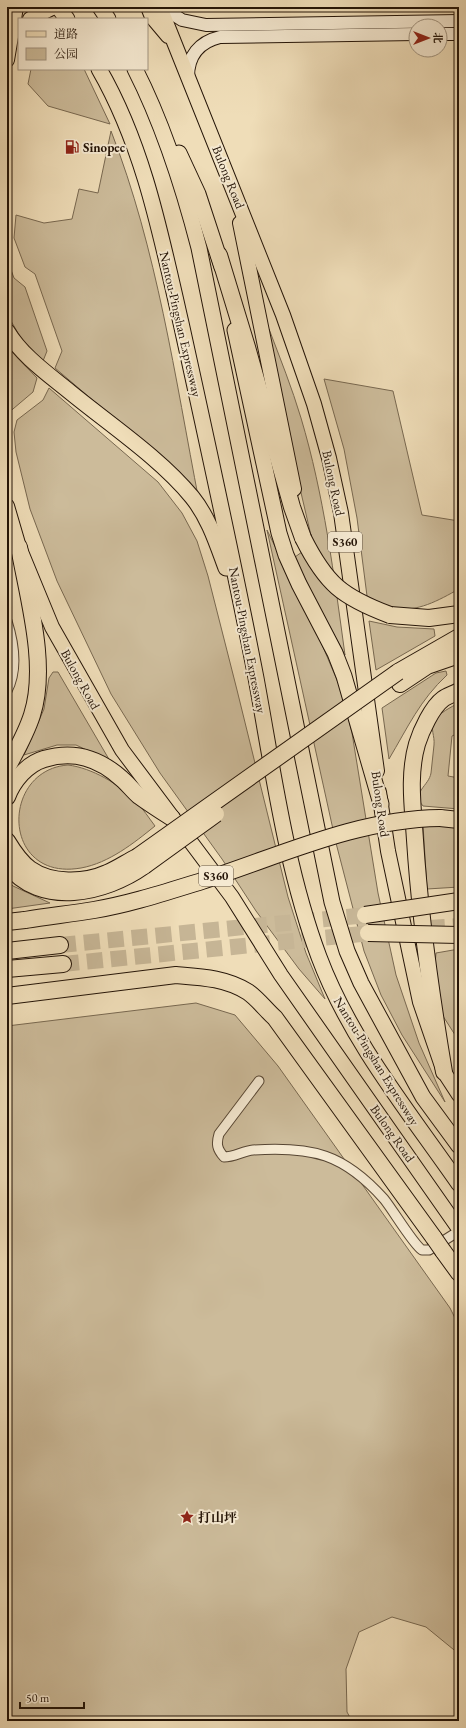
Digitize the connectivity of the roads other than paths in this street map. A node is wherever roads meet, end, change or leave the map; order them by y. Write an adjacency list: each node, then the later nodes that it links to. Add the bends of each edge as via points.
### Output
1 (16, 7): 13 (main road)
2 (24, 7): 3 (main road, via 32,10)
3 (50, 7)
4 (54, 7): 9 (main road)
5 (58, 7): 10 (highway)
6 (100, 7): 11 (highway)
7 (148, 7): 17 (main road, via 152,17)
8 (161, 7): 12 (main road, via 182,20 206,24); 17 (main road, Bulong Road / S360)
9 (32, 18)
10 (66, 18)
11 (107, 18)
12 (459, 21)
13 (15, 32): 18 (main road)
14 (408, 34): 21 (main road, via 220,37 198,48 190,61)
15 (448, 34): 16 (main road)
16 (459, 34)
17 (176, 45): 21 (main road, Bulong Road / S360)
18 (7, 60)
19 (100, 70): 32 (highway, Nantou-Pingshan Expressway, via 110,88 137,152 156,214)
20 (136, 70): 22 (highway, Nantou-Pingshan Expressway)
21 (188, 77): 23 (main road, Bulong Road / S360)
22 (149, 97): 24 (highway, via 198,194); 58 (highway, Nantou-Pingshan Expressway, via 182,185 199,248 332,902 360,983 423,1097)
23 (230, 179): 27 (main road); 39 (main road, Bulong Road / S360, via 283,315 314,404 329,458 341,513)
24 (219, 255): 27 (highway); 39 (highway, via 279,533 296,576 344,676)
25 (7, 331): 32 (highway, via 12,340 38,366 154,460 192,497 214,535)
26 (7, 506): 28 (main road, Bulong Road / S360)
27 (303, 538): 29 (highway, bridge, via 317,565 331,582 348,596 370,608 390,615 429,618)
28 (19, 547): 37 (highway, via 38,655 38,686 32,715); 40 (main road, Bulong Road / S360, via 52,627 82,682 122,750)
29 (459, 614)
30 (7, 622): 35 (street, via 13,639 14,656)
31 (459, 637): 34 (highway)
32 (248, 640): 59 (highway, Nantou-Pingshan Expressway, via 284,826 303,909 319,958 337,998 364,1045)
33 (459, 655): 34 (highway)
34 (399, 678): 43 (highway, bridge)
35 (7, 690)
36 (459, 692): 55 (highway, via 442,700 428,719 417,743 412,769 417,875)
37 (7, 768)
38 (7, 797): 40 (highway, via 10,788 21,774 37,761 56,755 84,756 99,761 139,796)
39 (381, 804): 55 (main road, Bulong Road / S360, via 388,851 420,1002)
40 (172, 818): 60 (main road, Bulong Road / S360, via 232,897 281,975)
41 (459, 820): 47 (highway, bridge, via 410,819 365,826 151,897 95,910)
42 (7, 841): 43 (highway, via 30,870 54,878 85,880)
43 (140, 861): 44 (highway, via 129,877 110,885 72,893 36,886 16,874)
44 (7, 864)
45 (459, 901): 46 (highway, bridge)
46 (365, 915)
47 (7, 922)
48 (368, 933): 49 (highway, bridge)
49 (459, 935)
50 (60, 945): 51 (highway)
51 (7, 951)
52 (63, 964): 53 (highway)
53 (7, 969)
54 (7, 996): 61 (highway, via 176,975 224,981 248,993 275,1018)
55 (444, 1072): 57 (main road, Bulong Road / S360)
56 (259, 1081): 60 (street, via 219,1134 218,1151 224,1157 277,1148 330,1157 364,1178 385,1200 422,1250 429,1250)
57 (459, 1095)
58 (459, 1146)
59 (459, 1184)
60 (459, 1230)
61 (459, 1273)

